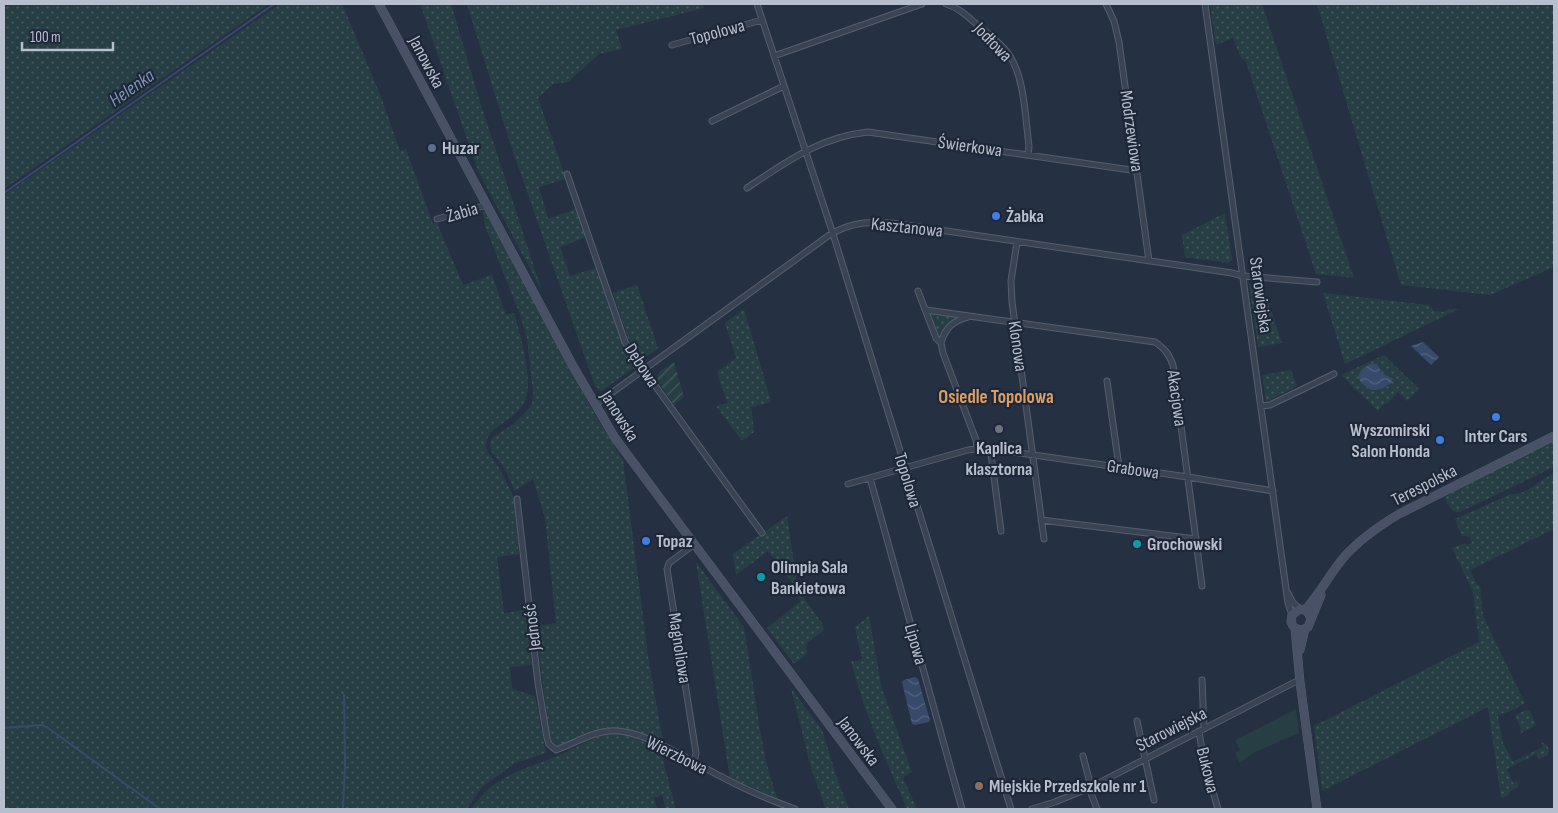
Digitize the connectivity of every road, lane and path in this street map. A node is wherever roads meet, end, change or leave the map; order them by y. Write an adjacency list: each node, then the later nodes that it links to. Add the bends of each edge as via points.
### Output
1 (379, 4): 17 (main road, Janowska)
2 (757, 4): 7 (street, Topolowa)
3 (922, 4): 9 (street)
4 (946, 4): 13 (street, Jodłowa, via 962,12 1000,44 1016,66)
5 (1107, 4): 14 (street, Modrzewiowa, via 1119,42)
6 (1205, 4): 22 (street, Starowiejska)
7 (762, 20): 8 (street, Topolowa); 9 (street, Topolowa)
8 (672, 45)
9 (774, 56): 10 (street, Topolowa)
10 (784, 86): 11 (street); 12 (street, Topolowa)
11 (712, 121)
12 (805, 151): 13 (street, Świerkowa, via 831,139 868,132); 16 (street); 19 (street, Topolowa)
13 (1028, 155): 14 (street, Świerkowa)
14 (1137, 170): 21 (street, Modrzewiowa)
15 (567, 174): 29 (street, Dębowa, via 625,342)
16 (747, 188)
17 (487, 205): 18 (street, Żabia); 32 (main road, Janowska)
18 (437, 219)
19 (833, 234): 20 (street, Kasztanowa, via 854,224 878,222); 29 (street, Kasztanowa); 39 (street, Topolowa)
20 (1017, 242): 21 (street, Kasztanowa); 27 (street, Klonowa, via 1011,281)
21 (1149, 260): 22 (street, Kasztanowa)
22 (1243, 276): 23 (street, Kasztanowa); 33 (street, Starowiejska)
23 (1317, 282)
24 (918, 291): 25 (street)
25 (926, 310): 26 (street, Akacjowa); 28 (street)
26 (970, 316): 27 (street, Akacjowa); 28 (street, via 948,326)
27 (1014, 322): 37 (street, Klonowa); 40 (street, Akacjowa, via 1155,342 1164,348 1172,365)
28 (941, 344): 35 (street, via 976,440)
29 (645, 369): 32 (street, Kasztanowa); 47 (street, Dębowa)
30 (1334, 374): 33 (street, via 1270,405)
31 (1108, 381): 38 (street)
32 (594, 405): 50 (main road, Janowska)
33 (1261, 406): 43 (street, Starowiejska)
34 (1554, 436): 51 (main road, Terespolska, via 1378,527 1346,555)
35 (976, 448): 36 (street, Grabowa); 39 (street, Grabowa)
36 (992, 449): 37 (street, Grabowa); 46 (street)
37 (1032, 454): 38 (street, Grabowa); 45 (street, Klonowa)
38 (1119, 467): 40 (street, Grabowa)
39 (905, 468): 41 (street, Grabowa); 73 (street, Topolowa)
40 (1188, 477): 43 (street, Grabowa); 49 (street, Akacjowa)
41 (870, 478): 42 (street, Grabowa); 72 (street, Lipowa)
42 (848, 484)
43 (1273, 491): 53 (street, Starowiejska)
44 (517, 499): 64 (street, Jedność, via 544,719 548,742)
45 (1041, 520): 48 (street, Klonowa); 49 (street)
46 (1001, 531)
47 (762, 533)
48 (1044, 539)
49 (1196, 539): 52 (street, Akacjowa)
50 (693, 545): 67 (street, Magnoliowa, via 669,563 667,569 696,754); 71 (main road, Janowska)
51 (1326, 584): 54 (main road, Terespolska); 56 (main road, Terespolska)
52 (1202, 586)
53 (1287, 591): 54 (street, Starowiejska, via 1293,603); 55 (street, Starowiejska)
54 (1302, 609): 55 (main road); 56 (main road, via 1309,612)
55 (1292, 614): 57 (main road, via 1291,622)
56 (1311, 618): 58 (main road)
57 (1295, 628): 58 (main road); 59 (main road)
58 (1305, 629): 59 (main road)
59 (1298, 662): 61 (main road)
60 (1202, 680): 63 (street, Bukowa)
61 (1300, 682): 63 (street, Starowiejska); 77 (main road)
62 (1138, 721): 66 (street)
63 (1202, 730): 66 (street, Starowiejska); 76 (street, Bukowa, via 1203,757)
64 (556, 750): 67 (street, Wierzbowa, via 599,733 617,731 660,744)
65 (1084, 756): 68 (street)
66 (1145, 758): 68 (street, Starowiejska); 69 (street)
67 (694, 762): 70 (street, Wierzbowa)
68 (1090, 787): 74 (street, Starowiejska); 75 (street)
69 (1154, 800)
70 (795, 809)
71 (892, 809)
72 (962, 809)
73 (1011, 809)
74 (1032, 809)
75 (1097, 809)
76 (1218, 809)
77 (1317, 809)

